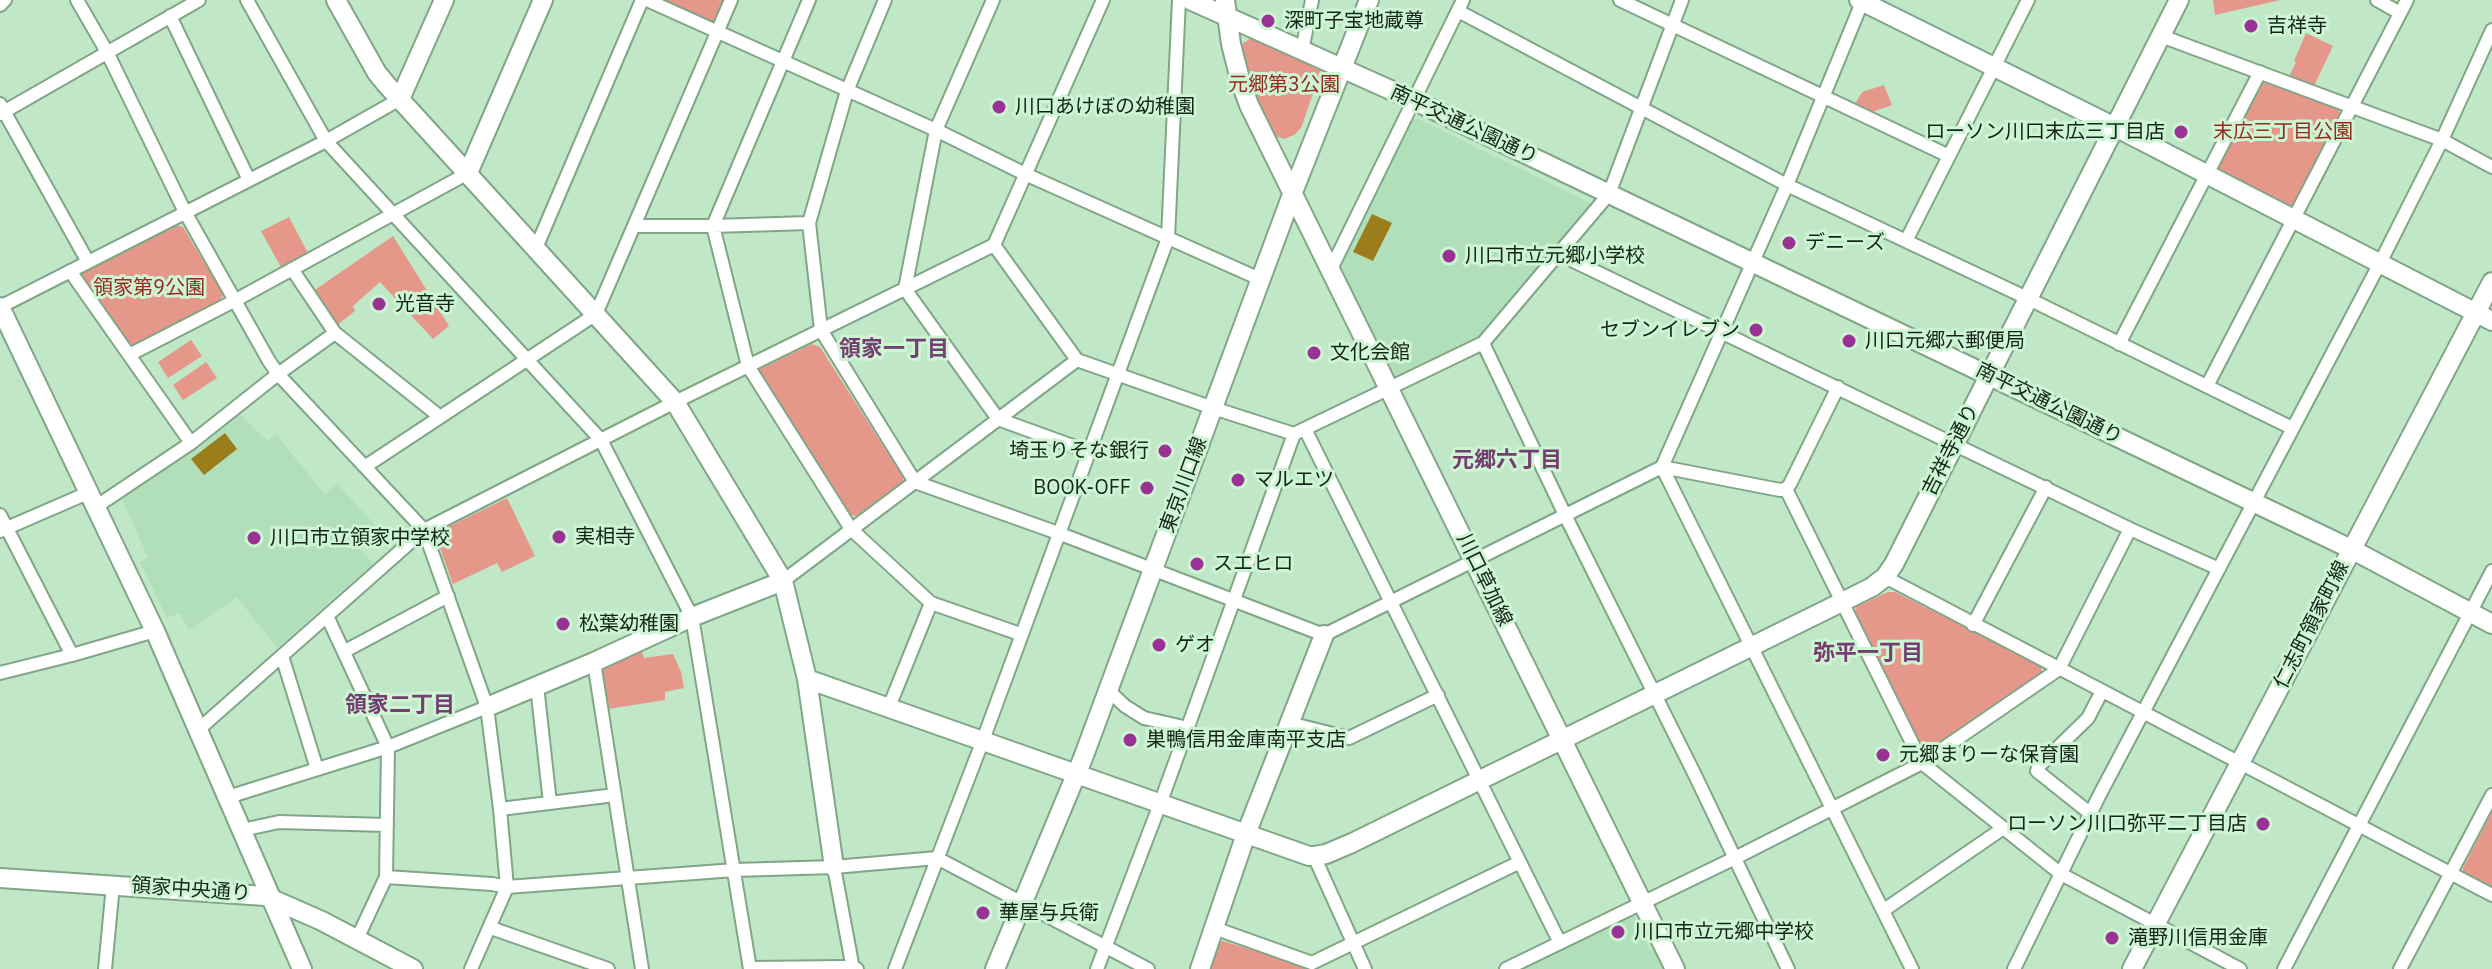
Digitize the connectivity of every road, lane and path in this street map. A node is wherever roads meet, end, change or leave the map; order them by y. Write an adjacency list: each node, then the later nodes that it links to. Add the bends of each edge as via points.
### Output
1 (5, 0): 25 (street)
2 (77, 0): 35 (street)
3 (247, 0): 50 (street)
4 (336, 0): 42 (street, via 377,73)
5 (444, 0): 42 (street)
6 (543, 0): 53 (street)
7 (645, 0): 32 (street); 69 (street)
8 (731, 0): 32 (street)
9 (809, 0): 36 (street)
10 (885, 0): 40 (street)
11 (993, 0): 48 (street)
12 (1103, 0): 54 (street)
13 (1179, 0): 66 (street)
14 (1190, 0): 27 (street, 南平交通公園通り)
15 (1312, 0): 34 (street)
16 (1369, 0): 37 (street, 東京川口線)
17 (1620, 0): 30 (street)
18 (1682, 0): 30 (street)
19 (1862, 0): 38 (street); 41 (street)
20 (2028, 0): 38 (street)
21 (2179, 0): 33 (street, 吉祥寺通り)
22 (2377, 0): 28 (street)
23 (2407, 0): 28 (street)
24 (196, 1): 29 (street)
25 (0, 5)
26 (1461, 6): 43 (street); 45 (street)
27 (1226, 9): 34 (street, 南平交通公園通り); 58 (street, 川口草加線, via 1249,105)
28 (2400, 13): 44 (street)
29 (170, 16): 35 (street); 56 (street)
30 (1673, 26): 41 (street); 45 (street)
31 (2492, 30): 49 (street)
32 (718, 31): 36 (street); 64 (street)
33 (2161, 36): 39 (street); 47 (street, 吉祥寺通り)
34 (1302, 51): 37 (street, 南平交通公園通り)
35 (107, 52): 46 (street); 60 (street)
36 (783, 62): 40 (street); 65 (street)
37 (1341, 67): 43 (street, 南平交通公園通り); 58 (street, 東京川口線)
38 (1994, 67): 47 (street); 51 (street)
39 (2260, 72): 44 (street); 55 (street)
40 (847, 91): 48 (street); 63 (street)
41 (1822, 94): 51 (street); 57 (street)
42 (400, 99): 50 (street); 53 (street)
43 (1415, 101): 59 (street, 南平交通公園通り); 75 (street)
44 (2351, 106): 49 (street); 62 (street)
45 (1642, 108): 57 (street); 59 (street)
46 (1, 110): 71 (street)
47 (2115, 127): 55 (street); 80 (street, 吉祥寺通り)
48 (936, 130): 54 (street); 79 (street)
49 (2442, 140): 52 (street); 73 (street)
50 (326, 141): 56 (street); 61 (street)
51 (1949, 156): 67 (street)
52 (2492, 167)
53 (468, 173): 61 (street); 69 (street)
54 (1025, 174): 66 (street); 68 (street)
55 (2205, 174): 62 (street); 89 (street)
56 (249, 180): 60 (street)
57 (1787, 185): 67 (street); 72 (street)
58 (1293, 192): 75 (street, 川口草加線); 77 (street, 東京川口線)
59 (1609, 194): 70 (street); 72 (street, 南平交通公園通り)
60 (185, 212): 71 (street); 81 (street)
61 (393, 214): 74 (street); 91 (street)
62 (2292, 219): 73 (street); 97 (street)
63 (809, 223): 65 (street); 85 (street)
64 (634, 226): 65 (street); 83 (street)
65 (713, 226): 93 (street)
66 (1168, 238): 77 (street); 95 (street)
67 (1906, 241): 80 (street)
68 (994, 245): 79 (street); 92 (street)
69 (536, 248): 83 (street)
70 (1559, 254): 86 (street); 88 (street)
71 (88, 262): 76 (street)
72 (1751, 262): 86 (street); 96 (street, 南平交通公園通り)
73 (2380, 263): 84 (street); 104 (street)
74 (292, 269): 81 (street); 87 (street)
75 (1331, 269): 99 (street, 川口草加線)
76 (70, 271): 82 (street); 90 (street)
77 (1262, 280): 101 (street, 東京川口線)
78 (2492, 282): 84 (street, 仁志町領家町線)
79 (905, 289): 85 (street); 103 (street)
80 (2027, 298): 89 (street); 96 (street, 吉祥寺通り)
81 (234, 301): 90 (street); 94 (street)
82 (0, 307): 115 (street)
83 (596, 314): 91 (street); 100 (street)
84 (2484, 317): 124 (street, 仁志町領家町線)
85 (821, 330): 93 (street); 112 (street)
86 (1722, 331): 98 (street); 111 (street)
87 (335, 333): 94 (street); 102 (street)
88 (1483, 343): 99 (street); 118 (street)
89 (2119, 344): 97 (street)
90 (129, 355): 107 (street)
91 (526, 360): 102 (street); 106 (street)
92 (1077, 360): 95 (street); 103 (street)
93 (748, 366): 100 (street); 120 (street)
94 (278, 374): 107 (street); 110 (street)
95 (1118, 375): 101 (street); 109 (street)
96 (1989, 375): 108 (street, 吉祥寺通り); 116 (street, 南平交通公園通り)
97 (2207, 386): 104 (street)
98 (1838, 387): 108 (street); 114 (street)
99 (1390, 389): 105 (street); 125 (street, 川口草加線)
100 (675, 402): 106 (street); 130 (street)
101 (1213, 408): 105 (street); 126 (street, 東京川口線)
102 (439, 416): 110 (street)
103 (998, 419): 109 (street); 112 (street)
104 (2292, 428): 116 (street)
105 (1300, 431): 132 (street); 133 (street)
106 (601, 440): 122 (street); 138 (street)
107 (191, 443): 115 (street)
108 (1955, 443): 113 (street); 129 (street, 吉祥寺通り)
109 (1089, 452): 123 (street)
110 (366, 466): 122 (street)
111 (1662, 467): 114 (street); 118 (street); 144 (street)
112 (915, 482): 120 (street); 123 (street)
113 (2046, 487): 121 (street); 140 (street)
114 (1786, 489): 134 (street)
115 (94, 499): 119 (street); 141 (street)
116 (2253, 502): 124 (street, 南平交通公園通り); 127 (street)
117 (0, 515): 119 (street)
118 (1565, 515): 125 (street); 155 (street)
119 (3, 529): 146 (street)
120 (851, 529): 130 (street); 135 (street)
121 (2130, 529): 127 (street); 149 (street)
122 (424, 530): 131 (street); 137 (street)
123 (1058, 533): 126 (street); 142 (street)
124 (2351, 549): 136 (street, 南平交通公園通り); 167 (street, 仁志町領家町線)
125 (1474, 560): 133 (street); 163 (street, 川口草加線)
126 (1153, 569): 132 (street); 153 (street, 東京川口線)
127 (2219, 569): 159 (street)
128 (2492, 571): 136 (street)
129 (1885, 577): 134 (street, 吉祥寺通り); 140 (street)
130 (783, 581): 138 (street); 151 (street)
131 (448, 596): 145 (street); 157 (street)
132 (1235, 599): 143 (street); 161 (street)
133 (1391, 601): 143 (street); 156 (street)
134 (1842, 602): 144 (street, 吉祥寺通り); 166 (street)
135 (931, 603): 142 (street); 158 (street)
136 (2470, 613): 139 (street, 南平交通公園通り); 180 (street)
137 (327, 616): 145 (street); 147 (street)
138 (692, 617): 148 (street); 189 (street)
139 (2492, 624)
140 (1973, 625): 149 (street)
141 (155, 631): 146 (street); 162 (street)
142 (1020, 634): 164 (street)
143 (1324, 635): 160 (street)
144 (1751, 646): 155 (street, 吉祥寺通り); 177 (street)
145 (345, 651): 165 (street)
146 (72, 655): 150 (street)
147 (282, 656): 162 (street); 168 (street)
148 (594, 662): 152 (street); 171 (street)
149 (2059, 669): 154 (street); 166 (street)
150 (0, 673)
151 (807, 679): 158 (street); 188 (street)
152 (537, 686): 157 (street); 174 (street)
153 (1108, 690): 161 (street, via 1144,718); 169 (street, 東京川口線)
154 (2102, 691): 159 (street); 178 (street, via 2088,718 2037,771)
155 (1653, 693): 163 (street, 吉祥寺通り); 186 (street)
156 (1438, 695): 160 (street, via 1349,738); 170 (street)
157 (487, 707): 165 (street); 176 (street)
158 (889, 707): 164 (street)
159 (2144, 714): 167 (street); 178 (street)
160 (1289, 723): 183 (street)
161 (1188, 728): 175 (street)
162 (198, 730): 173 (street)
163 (1562, 739): 170 (street, 吉祥寺通り); 199 (street, 川口草加線)
164 (983, 740): 169 (street); 185 (street)
165 (388, 747): 168 (street); 179 (street)
166 (1922, 763): 177 (street); 181 (street)
167 (2239, 764): 180 (street); 202 (street, 仁志町領家町線)
168 (317, 769): 173 (street)
169 (1077, 773): 175 (street); 200 (street, 東京川口線)
170 (1479, 779): 184 (street, 吉祥寺通り, via 1352,843); 187 (street)
171 (615, 795): 174 (street); 194 (street)
172 (2492, 795): 191 (street)
173 (228, 797): 182 (street)
174 (550, 803): 176 (street)
175 (1160, 804): 183 (street); 208 (street)
176 (500, 809): 196 (street)
177 (1831, 809): 186 (street); 201 (street)
178 (2091, 814): 190 (street)
179 (387, 825): 182 (street, via 279,822); 192 (street)
180 (2359, 825): 191 (street); 230 (street)
181 (2002, 829): 190 (street); 201 (street)
182 (242, 830): 198 (street)
183 (1246, 834): 184 (street); 204 (street)
184 (1314, 856): 206 (street)
185 (937, 858): 188 (street); 200 (street); 217 (street)
186 (1735, 858): 199 (street); 225 (street)
187 (1520, 862): 206 (street); 207 (street)
188 (834, 867): 189 (street); 216 (street)
189 (735, 870): 194 (street); 215 (street)
190 (2061, 874): 202 (street); 227 (street)
191 (2450, 874): 197 (street); 231 (street)
192 (386, 877): 196 (street); 205 (street)
193 (0, 878): 195 (street, 領家中央通り)
194 (629, 879): 196 (street); 214 (street)
195 (113, 885): 198 (street, 領家中央通り, via 256,894); 209 (street)
196 (507, 887): 203 (street)
197 (2492, 895)
198 (273, 900): 205 (street, 領家中央通り); 210 (street)
199 (1642, 902): 207 (street); 224 (street, 川口草加線)
200 (1023, 903): 208 (street); 218 (street, 東京川口線)
201 (1884, 910): 226 (street)
202 (2155, 924): 228 (street, 仁志町領家町線); 229 (street)
203 (491, 928): 212 (street); 213 (street)
204 (1214, 928): 206 (street, via 1312,963); 221 (street)
205 (357, 939): 211 (street, 領家中央通り)
206 (1353, 943): 222 (street)
207 (1560, 943): 223 (street)
208 (1105, 947): 219 (street); 220 (street)
209 (105, 969)
210 (302, 969)
211 (413, 969)
212 (471, 969)
213 (608, 969)
214 (642, 969)
215 (751, 969): 216 (street)
216 (855, 969)
217 (895, 969)
218 (995, 969)
219 (1097, 969)
220 (1148, 969)
221 (1200, 969)
222 (1365, 969)
223 (1506, 969)
224 (1675, 969)
225 (1788, 969)
226 (1912, 969)
227 (2014, 969)
228 (2132, 969)
229 (2240, 969)
230 (2284, 969)
231 (2400, 969)

